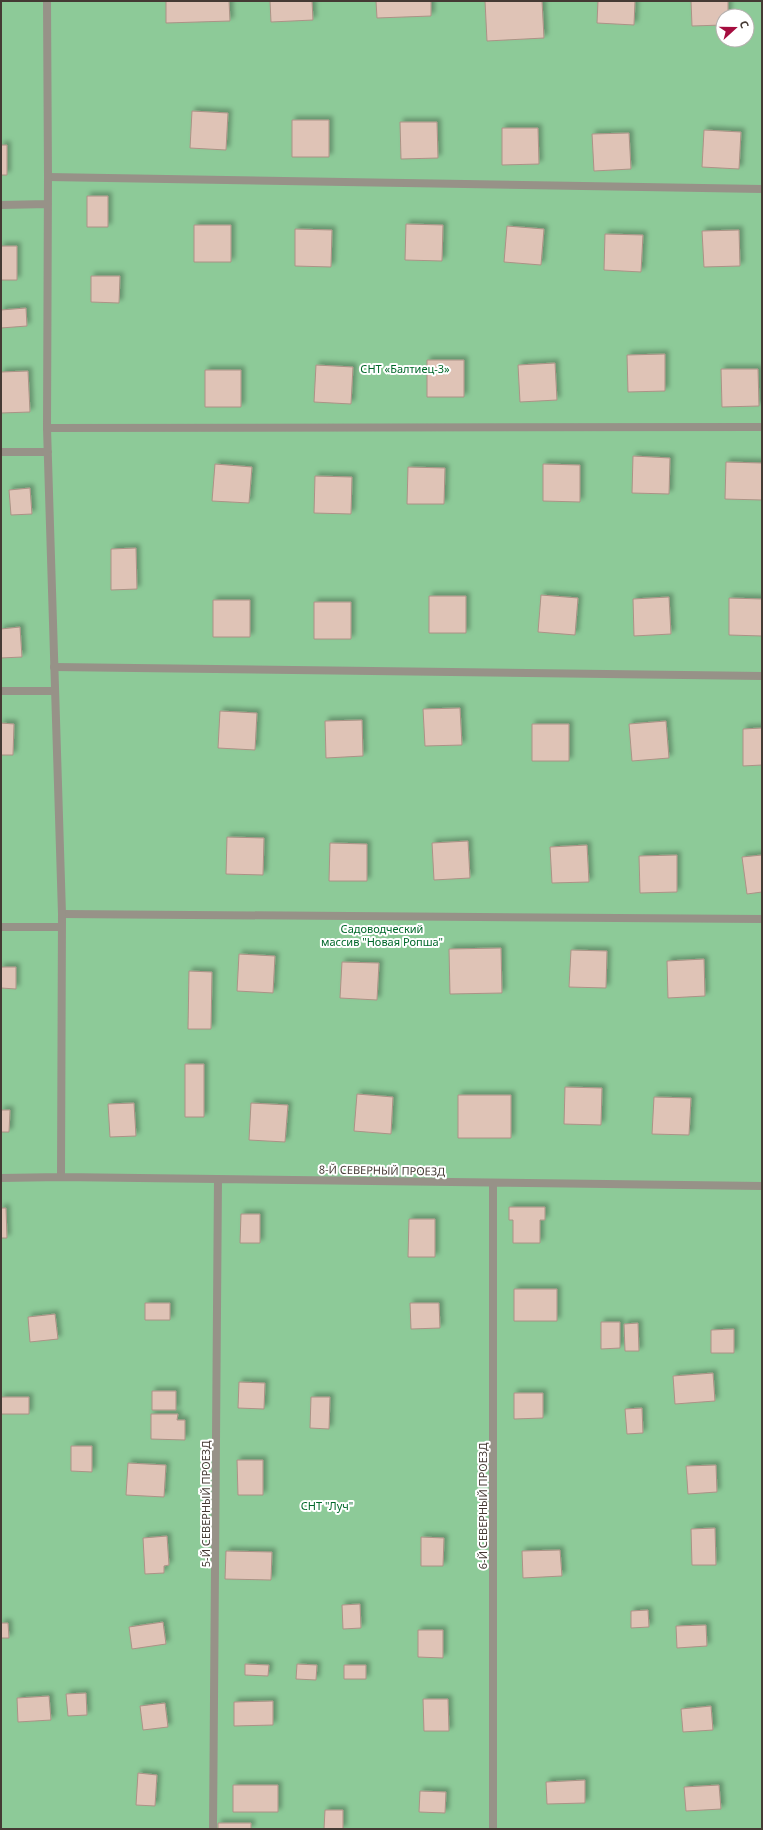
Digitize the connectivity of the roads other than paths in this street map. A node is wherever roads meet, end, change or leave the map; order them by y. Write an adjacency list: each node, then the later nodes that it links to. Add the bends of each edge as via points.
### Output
1 (47, 1): 2 (street)
2 (48, 177): 3 (street); 4 (street)
3 (762, 189)
4 (48, 204): 5 (street); 7 (street)
5 (1, 205)
6 (762, 427): 7 (street)
7 (47, 428): 9 (street)
8 (1, 452): 9 (street)
9 (48, 452): 10 (street)
10 (54, 666): 11 (street); 13 (street)
11 (762, 676)
12 (1, 691): 13 (street)
13 (55, 691): 14 (street)
14 (62, 914): 15 (street); 17 (street)
15 (762, 920)
16 (1, 927): 17 (street)
17 (62, 928): 19 (street)
18 (1, 1178): 19 (street, 8-Й СЕВЕРНЫЙ ПРОЕЗД)
19 (61, 1178): 20 (street, 8-Й СЕВЕРНЫЙ ПРОЕЗД)
20 (218, 1179): 21 (street, 8-Й СЕВЕРНЫЙ ПРОЕЗД); 23 (street, 5-Й СЕВЕРНЫЙ ПРОЕЗД)
21 (493, 1183): 22 (street, 8-Й СЕВЕРНЫЙ ПРОЕЗД); 24 (street, 6-Й СЕВЕРНЫЙ ПРОЕЗД)
22 (762, 1186)
23 (213, 1829)
24 (493, 1829)

